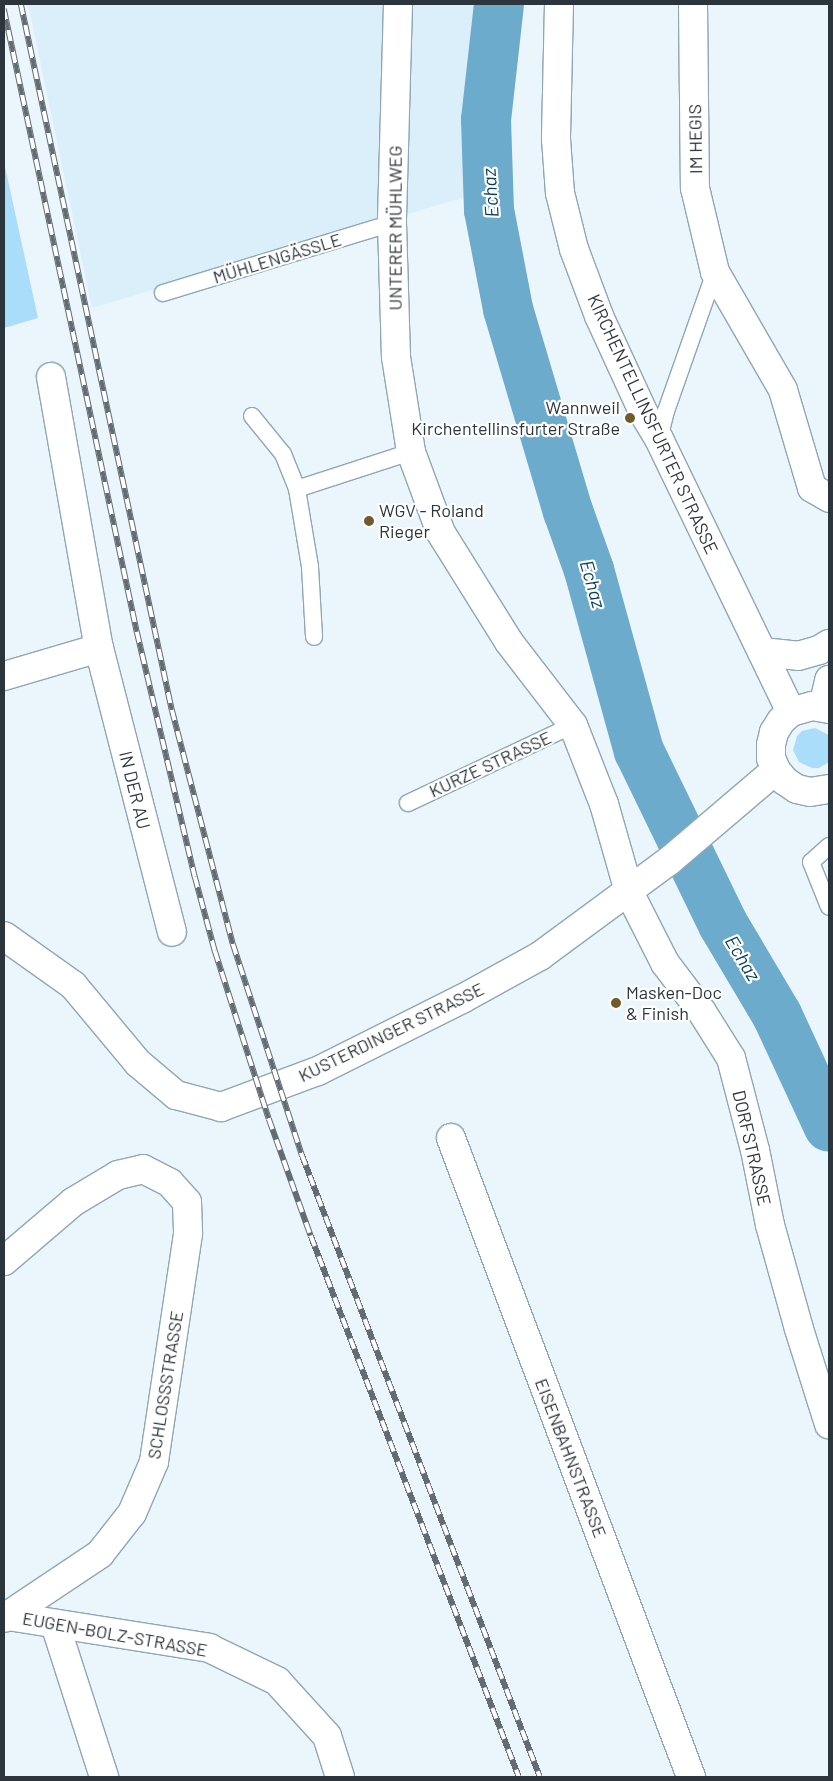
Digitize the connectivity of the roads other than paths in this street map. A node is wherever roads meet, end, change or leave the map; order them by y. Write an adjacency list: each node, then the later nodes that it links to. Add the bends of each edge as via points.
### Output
1 (398, 4): 4 (street, UNTERER MÜHLWEG)
2 (559, 4): 9 (street, KIRCHENTELLINSFURTER STRASSE, via 556,139 560,193 574,249 599,316 644,414)
3 (693, 4): 5 (street, IM HEGIS, via 695,188)
4 (392, 223): 6 (lane, MÜHLENGÄSSLE); 10 (street, UNTERER MÜHLWEG, via 396,357)
5 (715, 272): 9 (lane); 12 (street, IM HEGIS, via 783,390 812,488)
6 (163, 293)
7 (51, 377): 15 (street, IN DER AU)
8 (252, 416): 11 (lane, via 283,454)
9 (659, 439): 16 (street, KIRCHENTELLINSFURTER STRASSE)
10 (410, 452): 11 (lane); 21 (street, UNTERER MÜHLWEG, via 441,533 509,642)
11 (297, 489): 13 (lane, via 310,567)
12 (829, 498)
13 (314, 637)
14 (829, 644): 16 (street, via 798,656)
15 (99, 648): 17 (street); 28 (street, IN DER AU)
16 (762, 652): 20 (street, KIRCHENTELLINSFURTER STRASSE)
17 (4, 676)
18 (829, 680): 19 (street)
19 (826, 708): 20 (street, via 801,708)
20 (791, 712): 22 (street, via 781,721 772,738 771,758)
21 (572, 725): 24 (lane, KURZE STRASSE); 26 (street, UNTERER MÜHLWEG, via 604,804)
22 (776, 770): 23 (street, via 796,789 810,792); 26 (street, KUSTERDINGER STRASSE)
23 (829, 789)
24 (408, 803)
25 (829, 846): 27 (lane, via 811,862)
26 (629, 892): 29 (street, KUSTERDINGER STRASSE, via 540,956 462,999 318,1071 221,1107 176,1095 138,1063 73,985); 32 (street, DORFSTRASSE, via 665,962 702,1012 730,1058 756,1150 770,1225)
27 (829, 907)
28 (172, 932)
29 (9, 945)
30 (450, 1138): 37 (street, EISENBAHNSTRASSE)
31 (4, 1261): 33 (street, SCHLOSSSTRASSE, via 73,1202 118,1175 143,1170 170,1183 187,1202 188,1234 154,1462 132,1514 100,1554)
32 (829, 1424)
33 (6, 1617): 34 (street, EUGEN-BOLZ-STRASSE)
34 (55, 1624): 35 (street); 36 (street, EUGEN-BOLZ-STRASSE, via 209,1648 277,1681 327,1736)
35 (104, 1777)
36 (340, 1777)
37 (692, 1777)

